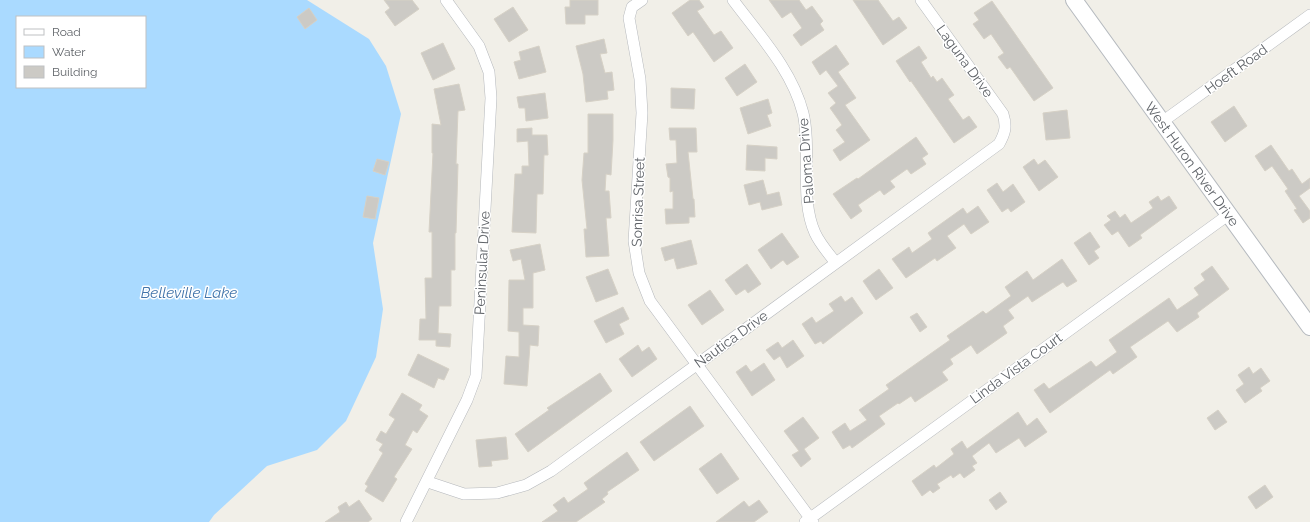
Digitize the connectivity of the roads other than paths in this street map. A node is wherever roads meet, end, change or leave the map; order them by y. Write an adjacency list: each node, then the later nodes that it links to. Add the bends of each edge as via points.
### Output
1 (446, 0): 13 (street, Peninsular Drive, via 479,46 489,72 491,98 476,376)
2 (642, 0): 12 (street, Sonrisa Street, via 632,7 629,18 640,79 641,100 634,241 639,274 650,301)
3 (733, 0): 10 (street, Paloma Drive, via 795,89 803,114 808,203 815,233)
4 (921, 0): 8 (street, Laguna Drive, via 1003,114)
5 (1074, 0): 7 (main road, West Huron River Drive)
6 (1310, 15): 7 (street, Hoeft Road)
7 (1162, 122): 9 (main road, West Huron River Drive)
8 (1006, 124): 10 (street, Nautica Drive, via 1005,133 999,144)
9 (1228, 215): 11 (main road, West Huron River Drive); 14 (street, Linda Vista Court)
10 (836, 263): 12 (street, Nautica Drive)
11 (1310, 327)
12 (696, 365): 13 (street, Nautica Drive, via 551,471 526,485 497,493 464,494); 14 (street, Sonrisa Street, via 740,422)
13 (428, 482): 15 (street, Peninsular Drive)
14 (809, 521)
15 (406, 522)

